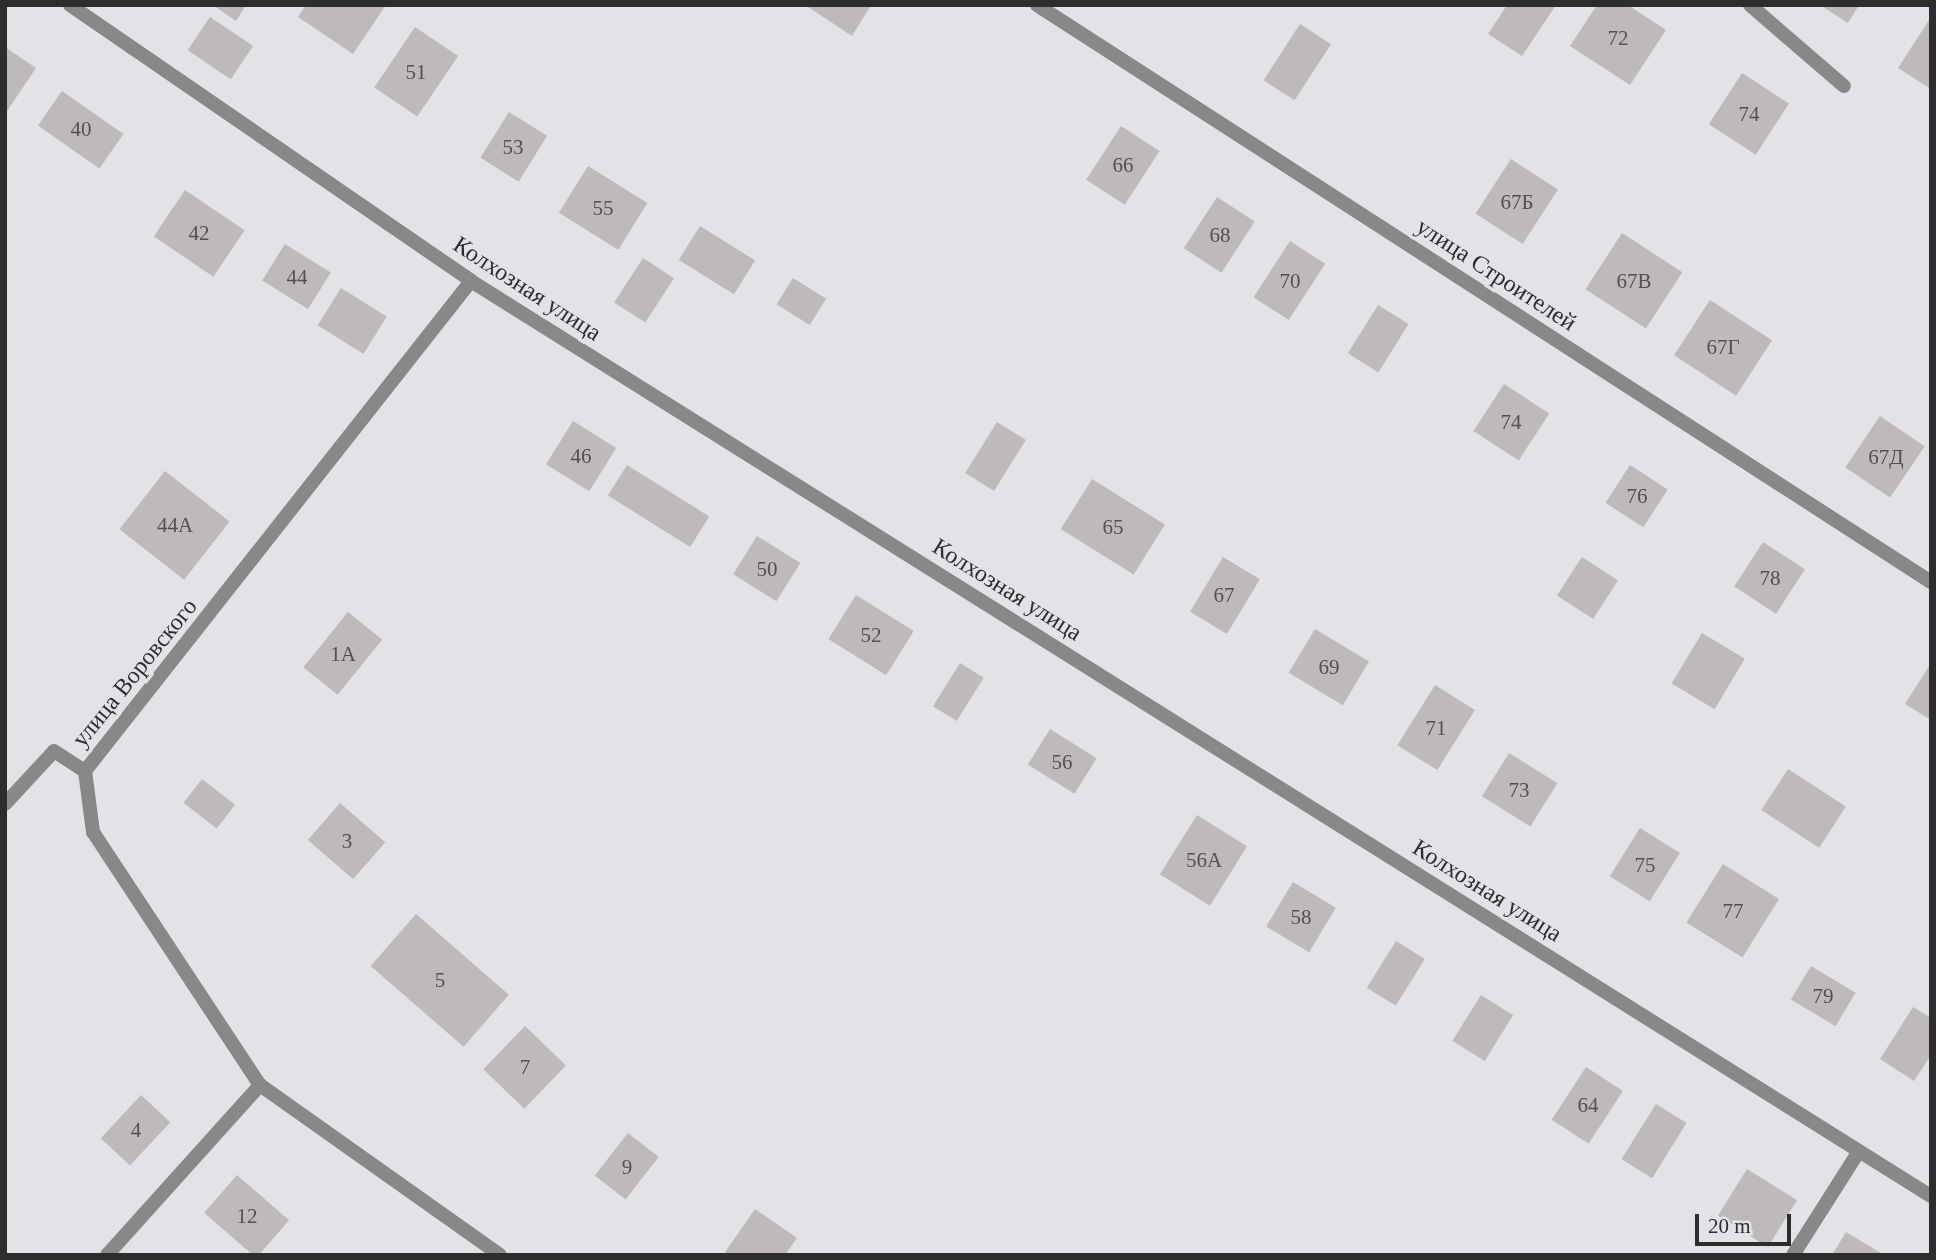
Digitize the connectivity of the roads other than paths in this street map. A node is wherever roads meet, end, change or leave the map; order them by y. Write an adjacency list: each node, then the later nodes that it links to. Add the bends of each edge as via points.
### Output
1 (70, 5): 5 (street, Колхозная улица)
2 (1037, 5): 6 (street, улица Строителей)
3 (1750, 5): 4 (street)
4 (1844, 86)
5 (471, 281): 7 (street, улица Воровского); 10 (street, Колхозная улица)
6 (1931, 582)
7 (85, 771): 8 (street, via 54,751); 9 (street, улица Воровского, via 93,832)
8 (5, 804)
9 (260, 1085): 12 (street); 13 (street, улица Воровского)
10 (1859, 1151): 11 (street, Колхозная улица); 14 (street)
11 (1931, 1196)
12 (107, 1255)
13 (500, 1255)
14 (1793, 1255)

